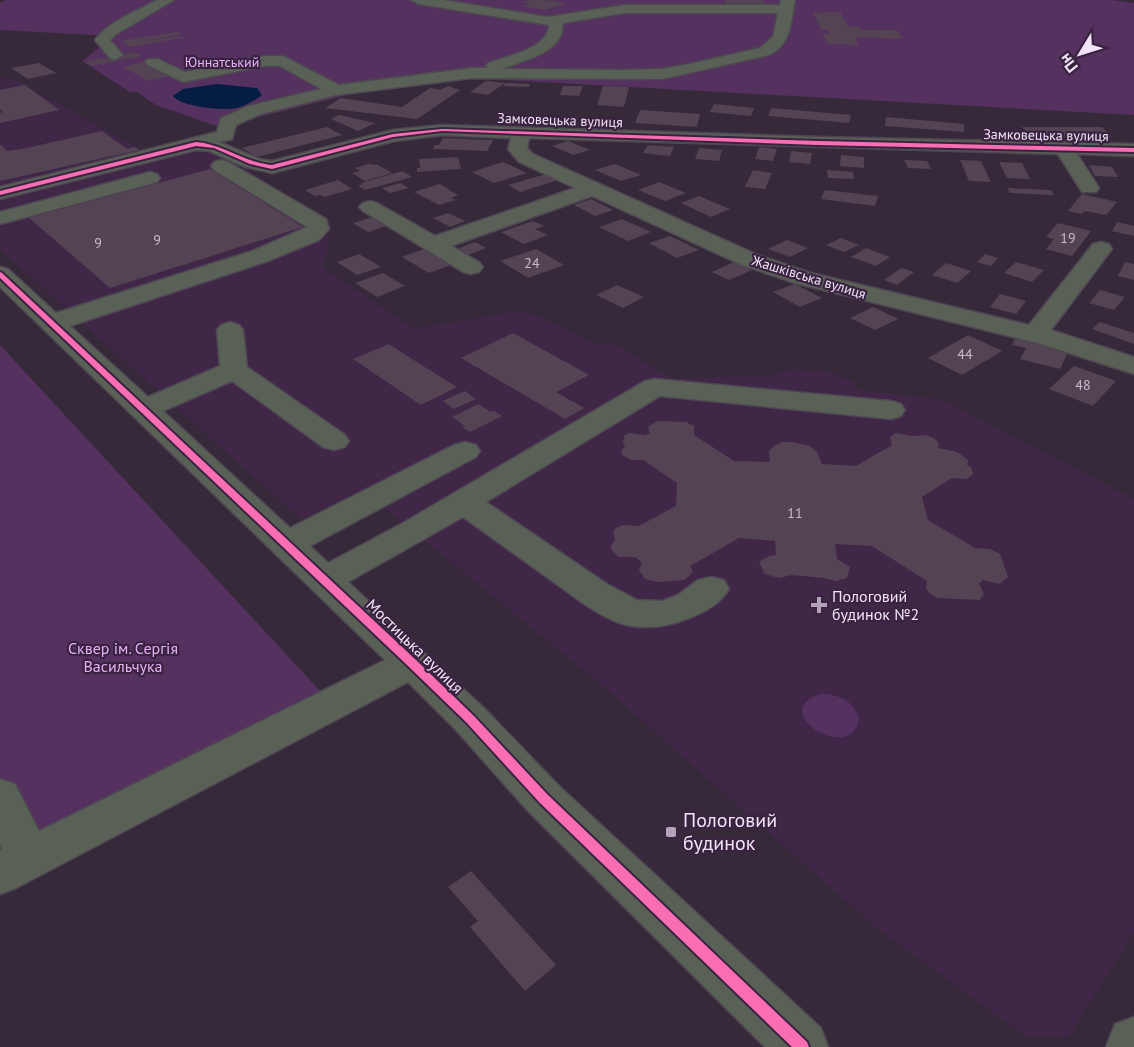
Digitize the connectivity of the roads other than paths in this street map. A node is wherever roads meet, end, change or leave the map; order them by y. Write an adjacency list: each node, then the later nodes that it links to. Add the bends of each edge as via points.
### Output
1 (168, 0): 5 (street, via 102,40)
2 (418, 0): 4 (street)
3 (786, 4): 4 (street, via 625,9); 7 (street, via 780,39 765,51 689,69 624,75)
4 (556, 20): 7 (street, via 552,41 531,54)
5 (114, 56)
6 (153, 62): 8 (street)
7 (472, 73): 10 (street)
8 (183, 77): 9 (street); 10 (street, via 283,61)
9 (154, 83)
10 (336, 90): 16 (street, via 255,110 227,122 226,135)
11 (521, 133): 12 (street, Замковецька вулиця, via 442,130); 13 (street, Замковецька вулиця); 20 (street, Жашківська вулиця, via 517,149 526,158)
12 (401, 135): 15 (street, via 410,142); 16 (street, Замковецька вулиця, via 272,167 249,163 210,144)
13 (1064, 149): 14 (street, Замковецька вулиця); 19 (street)
14 (1134, 150)
15 (413, 152)
16 (142, 157): 21 (street, Замковецька вулиця)
17 (201, 165): 28 (street, via 221,166 318,224 318,229 260,256)
18 (166, 174): 23 (street)
19 (1089, 188)
20 (592, 189): 24 (street); 30 (street, Жашківська вулиця, via 750,260 803,278)
21 (0, 193)
22 (370, 207): 24 (street)
23 (2, 219)
24 (431, 245): 26 (street)
25 (1101, 249): 30 (street)
26 (471, 267)
27 (0, 274): 28 (street, Мостицька вулиця)
28 (52, 323): 33 (street, Мостицька вулиця)
29 (230, 330): 32 (street)
30 (1035, 334): 31 (street, Жашківська вулиця)
31 (1134, 366)
32 (234, 370): 33 (street); 35 (street)
33 (142, 410): 38 (street, Мостицька вулиця)
34 (891, 410): 37 (street, via 655,387)
35 (334, 441)
36 (465, 451): 38 (street)
37 (464, 501): 39 (street); 40 (street, via 594,593 630,613 664,614 691,604)
38 (287, 544): 39 (street, Мостицька вулиця)
39 (324, 580): 41 (street, Мостицька вулиця)
40 (711, 589)
41 (412, 663): 43 (street); 44 (street, Мостицька вулиця, via 544,799)
42 (0, 796): 43 (street)
43 (14, 865)
44 (802, 1047)

